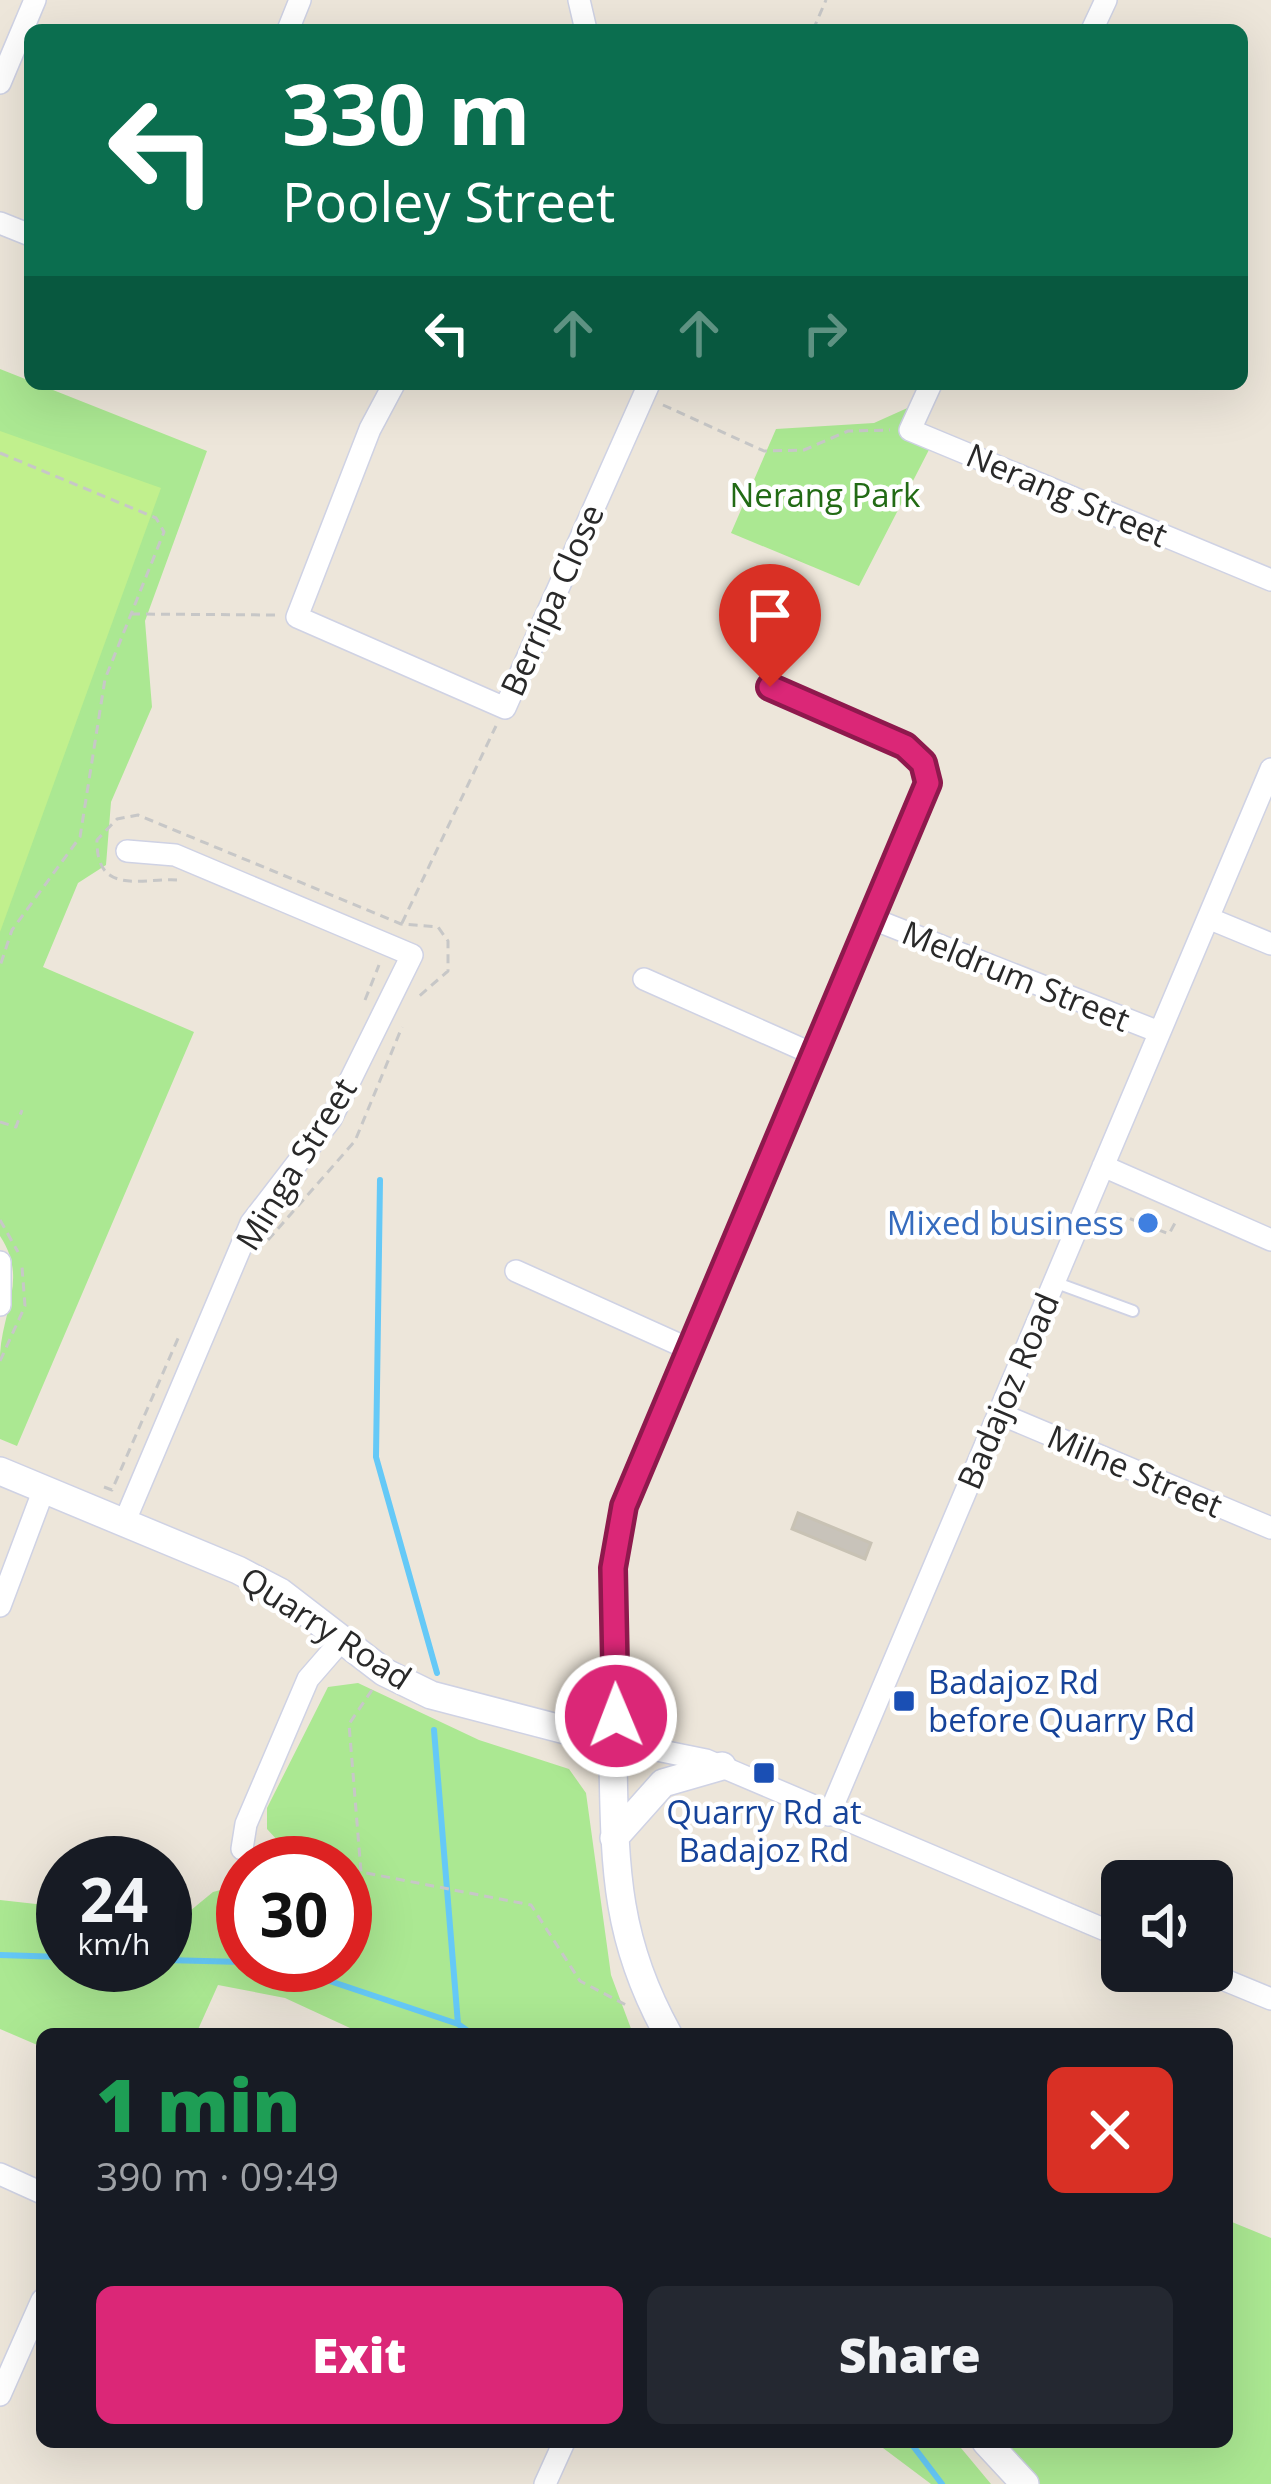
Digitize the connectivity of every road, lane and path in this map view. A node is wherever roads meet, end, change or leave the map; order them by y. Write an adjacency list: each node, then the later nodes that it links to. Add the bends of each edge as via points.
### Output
1 (24, 26): 2 (street)
2 (0, 83)
3 (391, 390): 10 (street)
4 (646, 390): 6 (path, via 764,451 848,431); 12 (street, Berripa Close)
5 (928, 390): 6 (street)
6 (910, 430): 8 (street, Nerang Street)
7 (0, 453): 9 (path, via 156,518 164,532)
8 (1271, 580)
9 (131, 614): 10 (path); 14 (path, via 105,679)
10 (297, 617): 12 (street, Berripa Close)
11 (770, 687): 19 (street, via 905,746 923,763 928,783)
12 (505, 708): 20 (path)
13 (1271, 769): 18 (street, Badajoz Road)
14 (80, 837): 15 (path); 22 (path, via 12,930)
15 (97, 840): 17 (path, via 96,858 110,877); 20 (path, via 117,819 138,814)
16 (127, 850): 44 (street, Minga Street, via 175,855 412,955 331,1119 251,1222)
17 (179, 880)
18 (1208, 918): 21 (street); 26 (street, Badajoz Road)
19 (873, 919): 26 (street, Meldrum Street); 27 (street)
20 (401, 924): 24 (path, via 438,927 451,957 435,987)
21 (1271, 944)
22 (0, 966)
23 (644, 979): 27 (street)
24 (412, 1001)
25 (404, 1021): 34 (path, via 355,1141)
26 (1159, 1033): 30 (street, Badajoz Road)
27 (813, 1054): 40 (street)
28 (22, 1110): 29 (path, via 16,1126)
29 (1, 1121)
30 (1103, 1166): 33 (street); 37 (street, Badajoz Road)
31 (1116, 1213): 32 (path, via 1169,1234)
32 (1177, 1219)
33 (1271, 1240)
34 (260, 1258)
35 (0, 1262): 38 (street)
36 (516, 1271): 40 (street)
37 (1054, 1282): 39 (lane); 41 (street, Badajoz Road)
38 (0, 1305)
39 (1133, 1311)
40 (689, 1349): 49 (street, via 616,1540)
41 (998, 1413): 45 (street, Milne Street); 54 (street, Badajoz Road)
42 (0, 1471): 43 (street, Quarry Road)
43 (44, 1489): 44 (street, Quarry Road); 46 (street)
44 (124, 1523): 47 (street, Quarry Road, via 280,1592)
45 (1271, 1528)
46 (0, 1606)
47 (340, 1641): 48 (street, Quarry Road); 55 (street, via 308,1679)
48 (385, 1672): 50 (street, Quarry Road, via 476,1710); 56 (path, via 349,1724)
49 (616, 1716): 50 (street); 51 (street, via 631,1723)
50 (592, 1737): 52 (street, via 597,1754)
51 (637, 1746): 52 (street); 53 (street)
52 (613, 1762): 57 (street)
53 (722, 1766): 54 (street); 57 (street, via 663,1783)
54 (829, 1815): 59 (street)
55 (244, 1836)
56 (358, 1836)
57 (614, 1838): 62 (street, via 621,1923)
58 (372, 1874): 62 (path, via 531,1906 580,1981)
59 (1101, 1928)
60 (1233, 1983): 61 (street)
61 (1271, 1999)
62 (664, 2028)
63 (0, 2174): 64 (street)
64 (36, 2190)
65 (36, 2314): 66 (street)
66 (0, 2396)
67 (561, 2448): 69 (street)
68 (992, 2448): 70 (street)
69 (545, 2484)
70 (1025, 2484)

